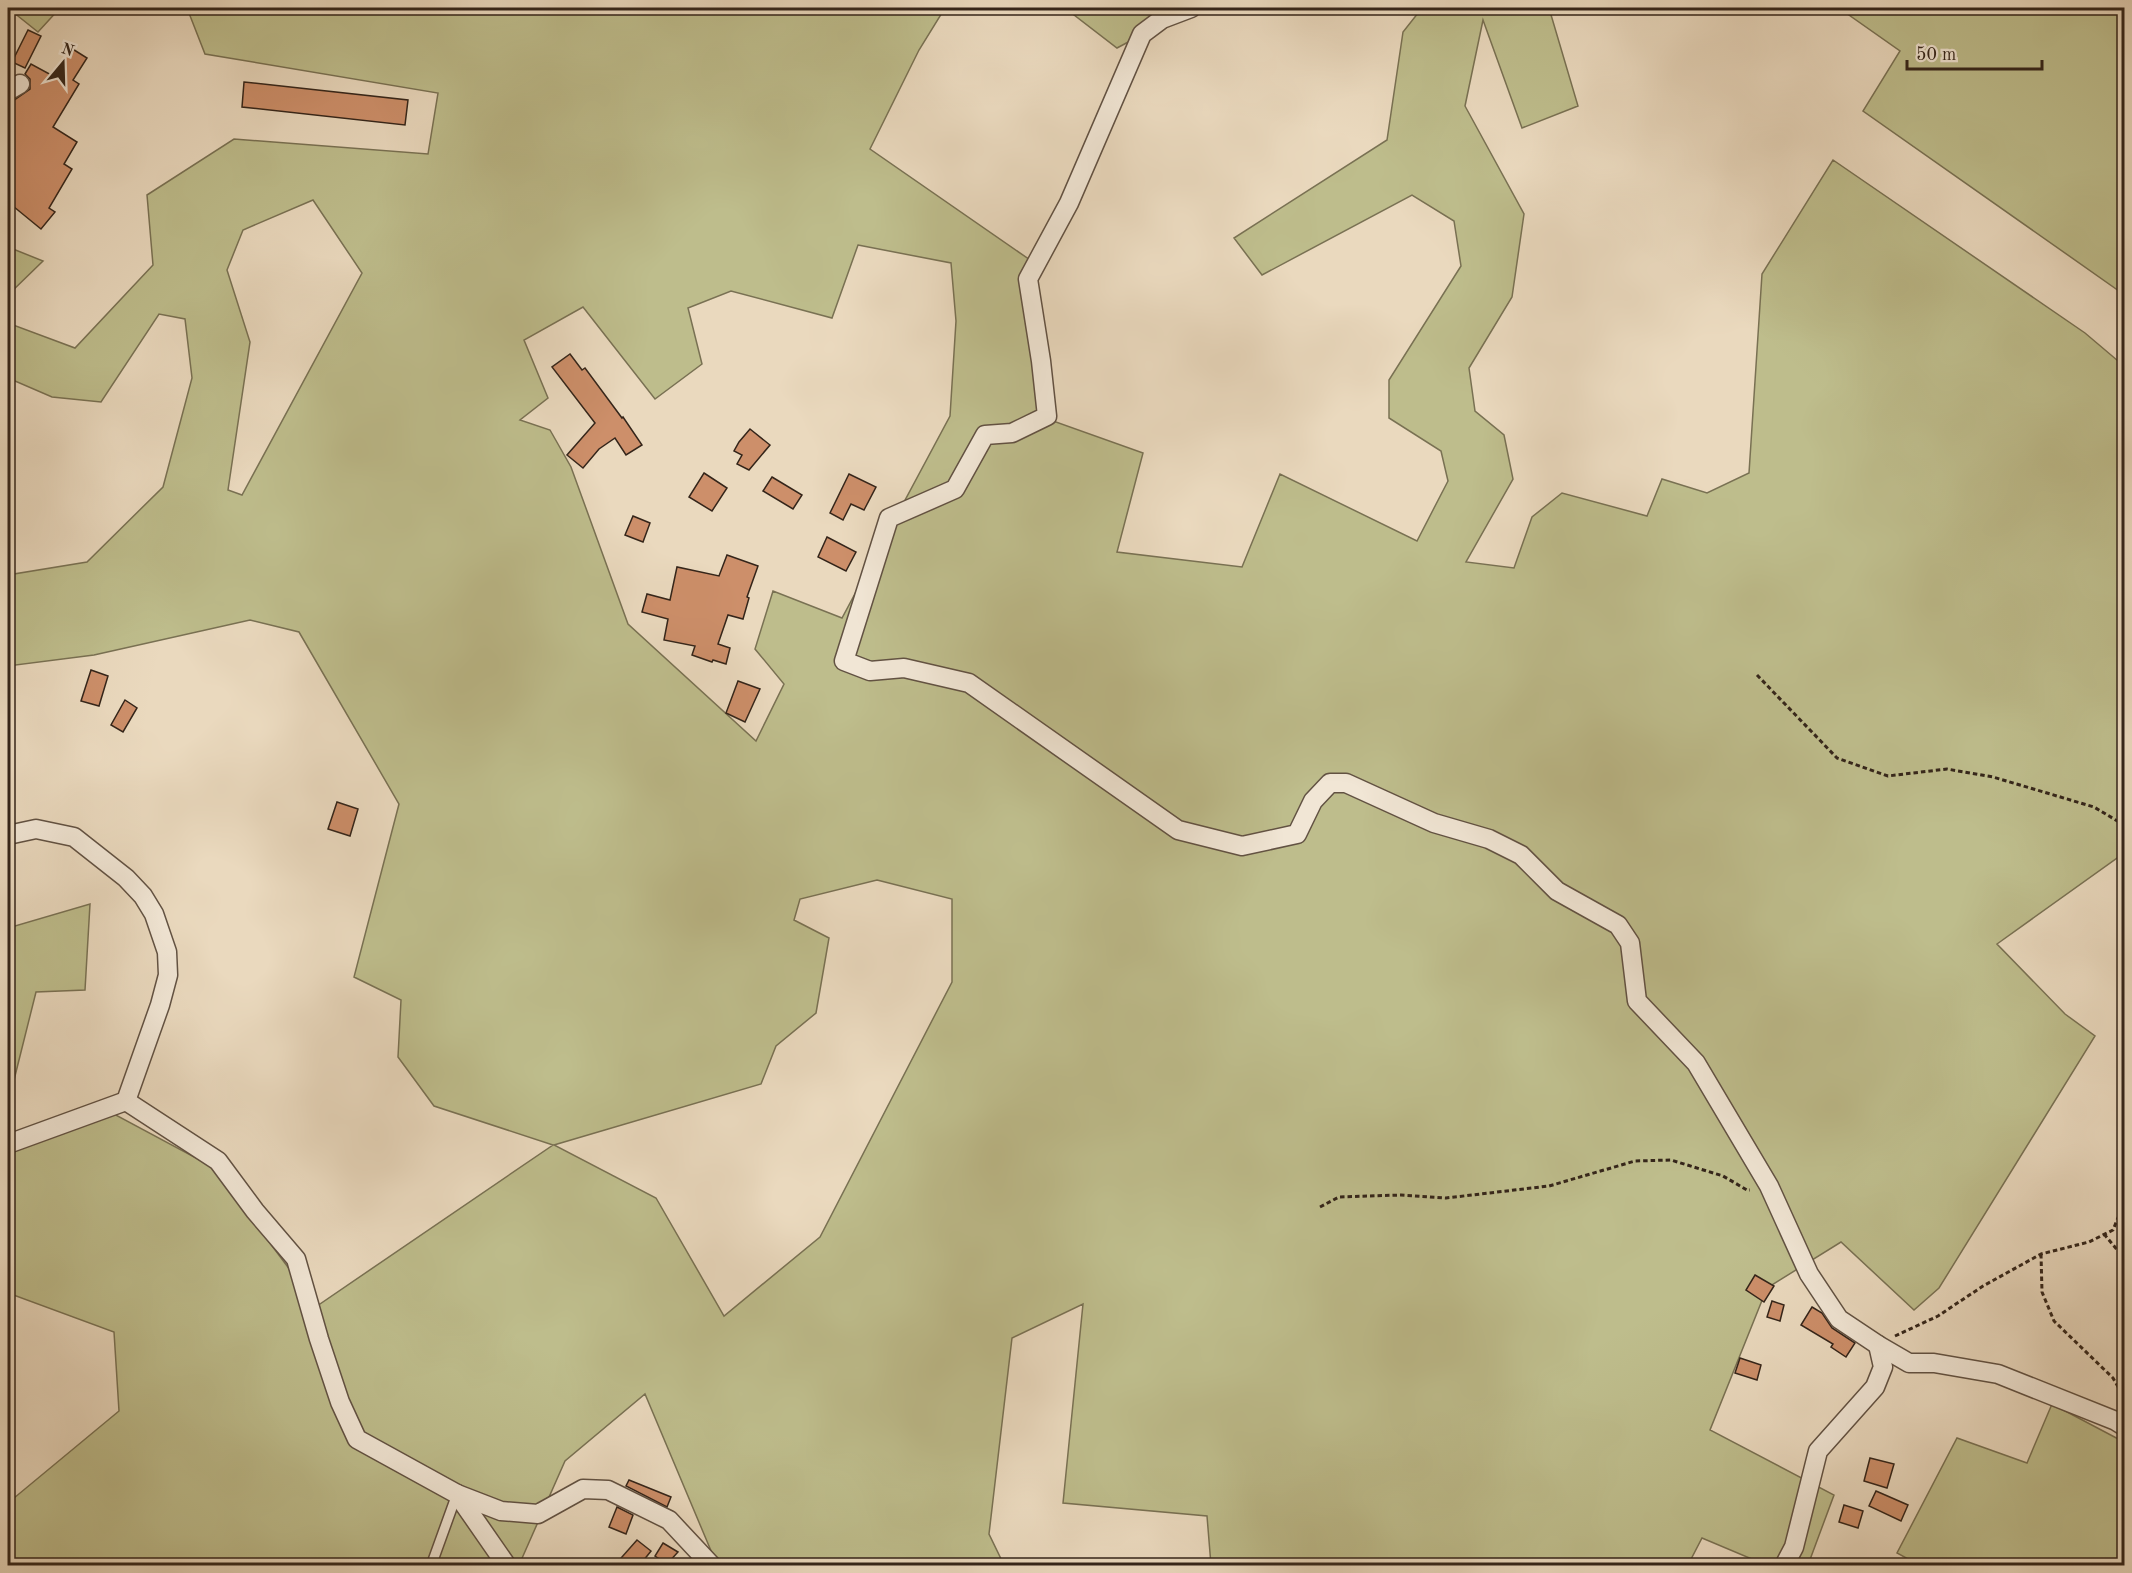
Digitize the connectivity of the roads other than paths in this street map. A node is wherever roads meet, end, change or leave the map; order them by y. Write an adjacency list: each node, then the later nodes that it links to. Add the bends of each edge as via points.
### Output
1 (1191, 8): 5 (street, via 1162,19 1142,34 1069,203 1028,279 1047,416 1012,433 985,435 955,489 889,518 844,661 870,671 904,668 969,683 1178,830 1242,846 1297,834 1313,801 1330,783 1346,783 1434,823 1489,839 1521,855 1557,891 1618,925 1630,943 1637,1001 1696,1063 1769,1186 1809,1274 1839,1319)
2 (8, 835): 3 (street, via 36,829 74,837 126,878 154,914 167,952 168,975)
3 (126, 1101): 4 (street); 7 (street, via 218,1161 296,1259 340,1402 357,1438)
4 (8, 1144)
5 (1878, 1345): 6 (street, via 1909,1363 1934,1363 1998,1374); 11 (street, via 1883,1367 1875,1387 1818,1451 1794,1547)
6 (2124, 1426)
7 (457, 1494): 8 (lane); 9 (street); 10 (street, via 501,1511 538,1514 582,1488 608,1490 669,1520)
8 (431, 1566)
9 (507, 1566)
10 (712, 1566)
11 (1784, 1566)

